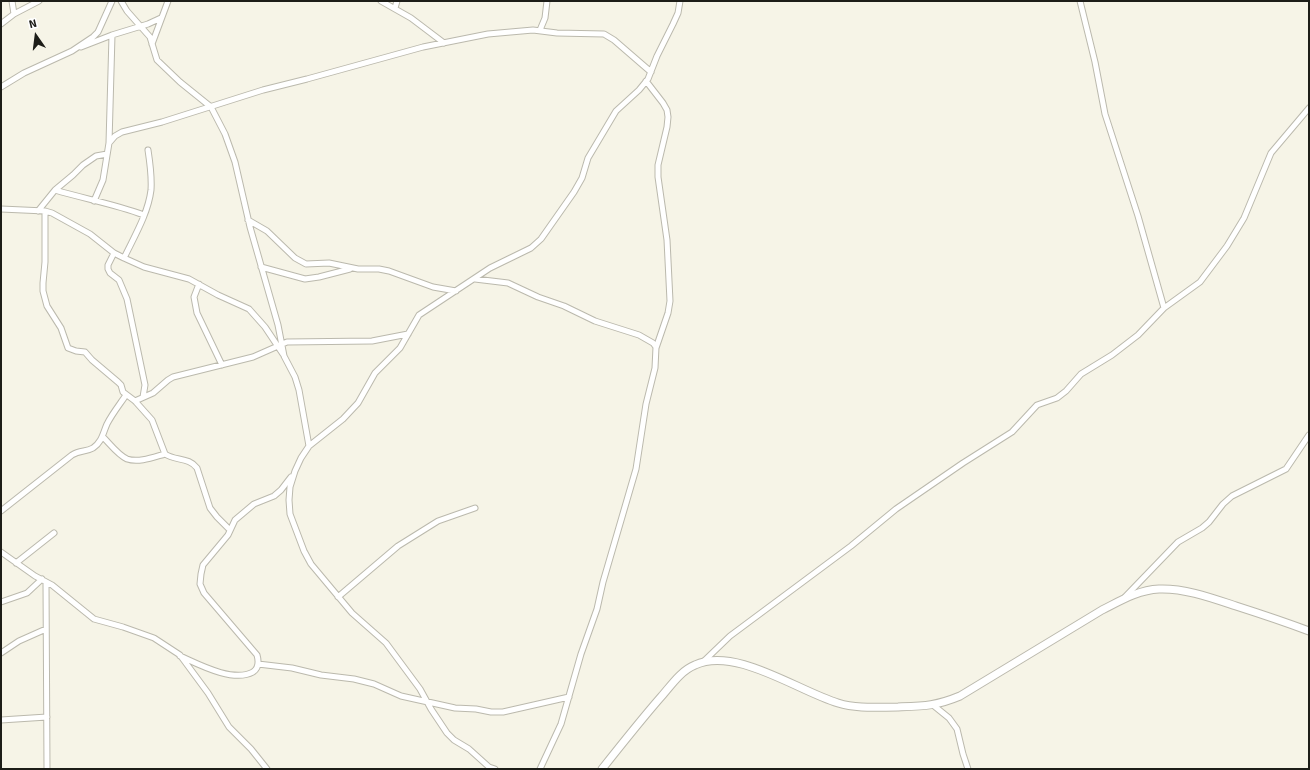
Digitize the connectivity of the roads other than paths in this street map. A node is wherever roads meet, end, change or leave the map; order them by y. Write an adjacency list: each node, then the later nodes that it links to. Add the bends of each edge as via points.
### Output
1 (12, 1): 12 (street)
2 (39, 1): 12 (street)
3 (112, 1): 20 (street, via 98,32)
4 (121, 1): 15 (street)
5 (168, 1): 13 (street)
6 (381, 1): 11 (street)
7 (397, 1): 11 (street)
8 (547, 1): 16 (street, via 545,18)
9 (680, 1): 21 (street, via 674,24)
10 (1080, 1): 43 (street, via 1105,114)
11 (395, 8): 18 (street)
12 (14, 14): 14 (street)
13 (161, 18): 15 (street); 19 (street)
14 (1, 24)
15 (141, 27): 17 (street); 19 (street, via 150,37)
16 (540, 30): 18 (street, via 488,34); 21 (street, via 604,34)
17 (112, 35): 20 (street); 26 (street)
18 (444, 43): 24 (street, via 263,90)
19 (152, 44): 24 (street, via 158,62)
20 (72, 51): 23 (street, via 24,73)
21 (651, 72): 22 (street)
22 (646, 81): 40 (street, via 616,111 588,158 582,178 574,192 541,239 531,248 490,268); 46 (street, via 663,103 668,116 658,176 667,240 670,301)
23 (1, 87)
24 (211, 107): 26 (street, via 122,132); 35 (street, via 225,134 235,162)
25 (1309, 108): 43 (street, via 1271,153 1244,218 1227,246 1200,282)
26 (109, 143): 28 (street)
27 (148, 150): 34 (street, via 151,191)
28 (107, 154): 29 (street, via 90,160); 30 (street, via 103,180)
29 (55, 190): 30 (street); 32 (street)
30 (94, 201): 34 (street)
31 (1, 209): 32 (street)
32 (38, 211): 33 (street)
33 (45, 211): 36 (street, via 60,216 82,229); 48 (street, via 43,291 47,306 61,328 68,348 85,352 121,385)
34 (144, 215): 37 (street)
35 (248, 220): 38 (street); 39 (street, via 267,231 301,262 329,263)
36 (114, 253): 37 (street); 49 (street, via 108,269 119,280 127,299 145,385)
37 (124, 258): 41 (street)
38 (261, 267): 39 (street, via 305,279); 45 (street, via 278,325)
39 (353, 268): 42 (street, via 384,270 433,287)
40 (475, 279): 42 (street); 46 (street, via 508,283 595,321 639,335 653,343)
41 (199, 284): 45 (street, via 249,309); 47 (street, via 194,297 197,313)
42 (456, 291): 44 (street, via 419,316)
43 (1164, 308): 70 (street, via 1138,335 1081,374 1057,398 1036,405 1012,432 896,509 851,546 730,636)
44 (408, 334): 45 (street, via 372,341 291,342); 53 (street, via 400,348 375,373 358,403)
45 (280, 345): 47 (street, via 253,357); 53 (street, via 299,390)
46 (656, 349): 72 (street, via 655,368 646,404 636,469 597,609 585,640)
47 (222, 365): 49 (street, via 168,380)
48 (126, 394): 50 (street); 52 (street, via 107,425)
49 (143, 397): 50 (street)
50 (135, 402): 54 (street, via 152,420)
51 (1309, 435): 64 (street, via 1286,469 1232,496 1202,528 1178,542)
52 (103, 437): 54 (street, via 127,459); 57 (street, via 93,448 72,455)
53 (309, 446): 55 (street)
54 (166, 454): 58 (street, via 194,464 210,508)
55 (295, 471): 58 (street, via 281,490 251,506 235,520); 63 (street, via 290,487 290,514 304,552)
56 (475, 508): 63 (street, via 438,522 398,546)
57 (1, 511)
58 (230, 530): 71 (street, via 203,565 200,584 209,599 257,655)
59 (54, 532): 61 (street)
60 (1, 552): 61 (street)
61 (16, 562): 62 (street)
62 (44, 580): 65 (street, via 27,593); 66 (street); 69 (street, via 94,619 154,638)
63 (338, 597): 73 (street, via 386,643)
64 (1123, 599): 67 (street, via 1146,591 1175,590 1208,596); 74 (street, via 960,696)
65 (1, 602)
66 (46, 629): 68 (street, via 19,641); 75 (street)
67 (1309, 631)
68 (1, 653)
69 (180, 655): 71 (street, via 210,669 237,675 254,671); 78 (street, via 229,727)
70 (704, 661): 74 (street, via 728,660 744,664 839,704 884,708); 81 (street, via 690,668 672,684)
71 (258, 664): 73 (street, via 354,679 374,684 401,696)
72 (569, 697): 73 (street, via 496,712); 80 (street, via 561,724)
73 (427, 702): 79 (street, via 454,740 469,749 489,767)
74 (933, 705): 82 (street, via 949,718 957,729)
75 (47, 717): 76 (street); 77 (street)
76 (1, 720)
77 (47, 769)
78 (267, 769)
79 (496, 769)
80 (540, 769)
81 (602, 769)
82 (968, 769)

